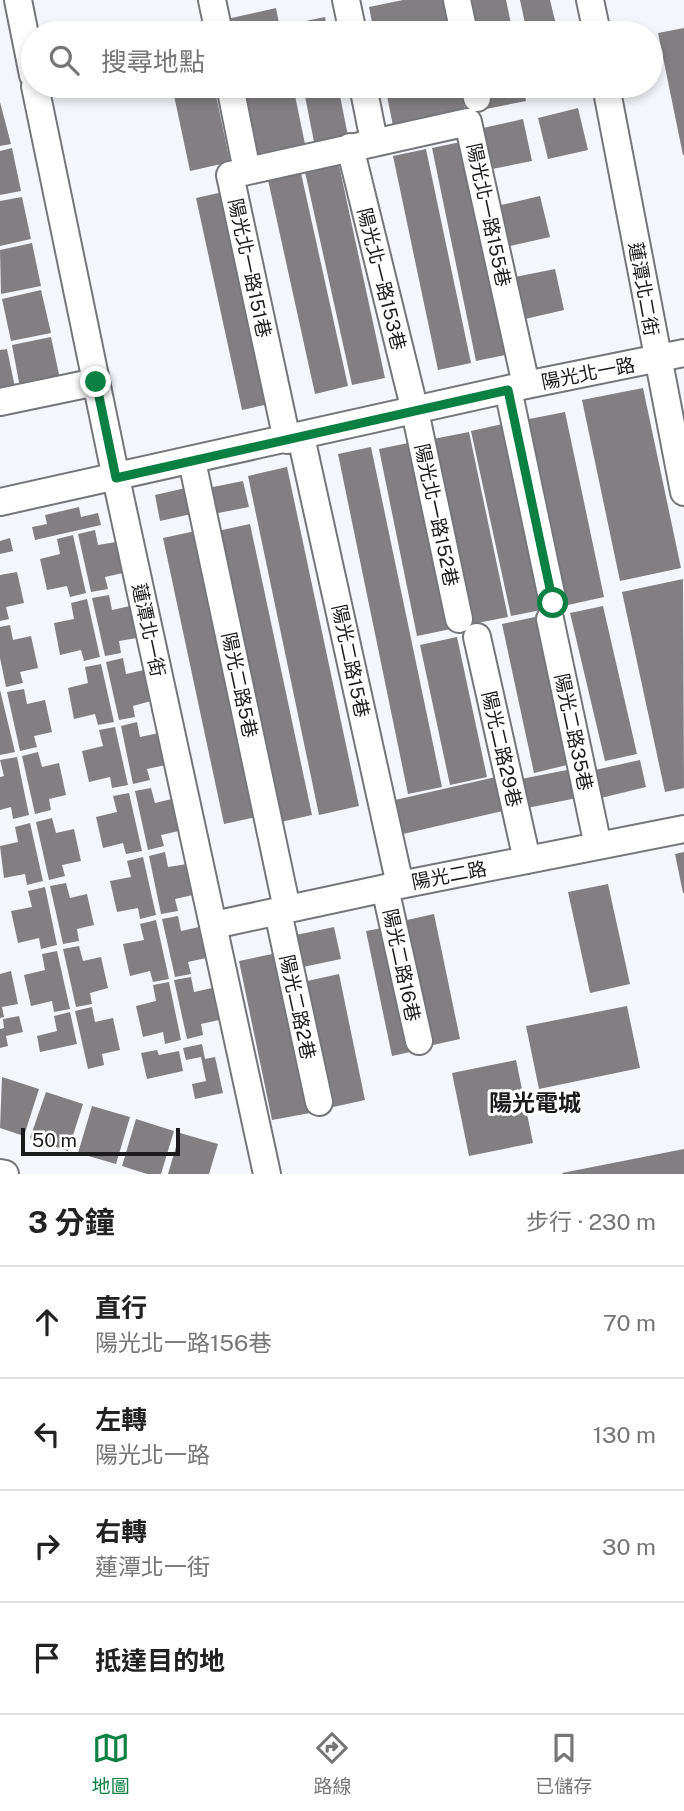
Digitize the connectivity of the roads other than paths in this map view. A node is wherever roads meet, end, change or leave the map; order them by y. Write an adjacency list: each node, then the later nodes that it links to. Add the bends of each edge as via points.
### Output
1 (18, 0): 6 (street)
2 (212, 0): 7 (street)
3 (346, 0): 8 (street)
4 (457, 0): 9 (street)
5 (590, 0): 10 (street)
6 (22, 21)
7 (216, 21)
8 (350, 21)
9 (461, 21)
10 (594, 21)
11 (37, 98): 20 (street, 蓮潭北一街)
12 (232, 98): 17 (street)
13 (365, 98): 15 (street)
14 (608, 98): 19 (street, 蓮潭北二街)
15 (372, 131)
16 (350, 147): 21 (street, 陽光北一路155巷, via 468,122); 23 (street, 陽光北一路153巷); 24 (street, 陽光北一路151巷, via 230,175)
17 (244, 156)
18 (684, 354): 19 (street, 陽光北一路)
19 (656, 359): 21 (street, 陽光北一路); 27 (street, 蓮潭北二街)
20 (96, 382): 22 (street); 26 (street, 蓮潭北一街)
21 (517, 387): 23 (street, 陽光北一路); 31 (street, 陽光二路35巷, via 552,611)
22 (0, 402)
23 (415, 411): 24 (street, 陽光北一路); 29 (street, 陽光北一路152巷)
24 (294, 438): 25 (street, 陽光北一路); 33 (street, 陽光二路15巷)
25 (192, 461): 26 (street, 陽光北一路); 34 (street, 陽光二路5巷)
26 (116, 478): 28 (street, 陽光北一路); 35 (street, 蓮潭北一街)
27 (684, 492)
28 (0, 502)
29 (468, 628): 32 (street, 陽光二路29巷)
30 (684, 829): 31 (street, 陽光二路)
31 (598, 846): 32 (street, 陽光二路)
32 (527, 860): 33 (street, 陽光二路)
33 (393, 886): 34 (street, 陽光二路); 36 (street, 陽光二路16巷)
34 (282, 910): 35 (street, 陽光二路); 37 (street, 陽光二路2巷)
35 (214, 925): 40 (street, 蓮潭北一街)
36 (419, 1041)
37 (319, 1102)
38 (0, 1173): 39 (street)
39 (5, 1174)
40 (267, 1174)

